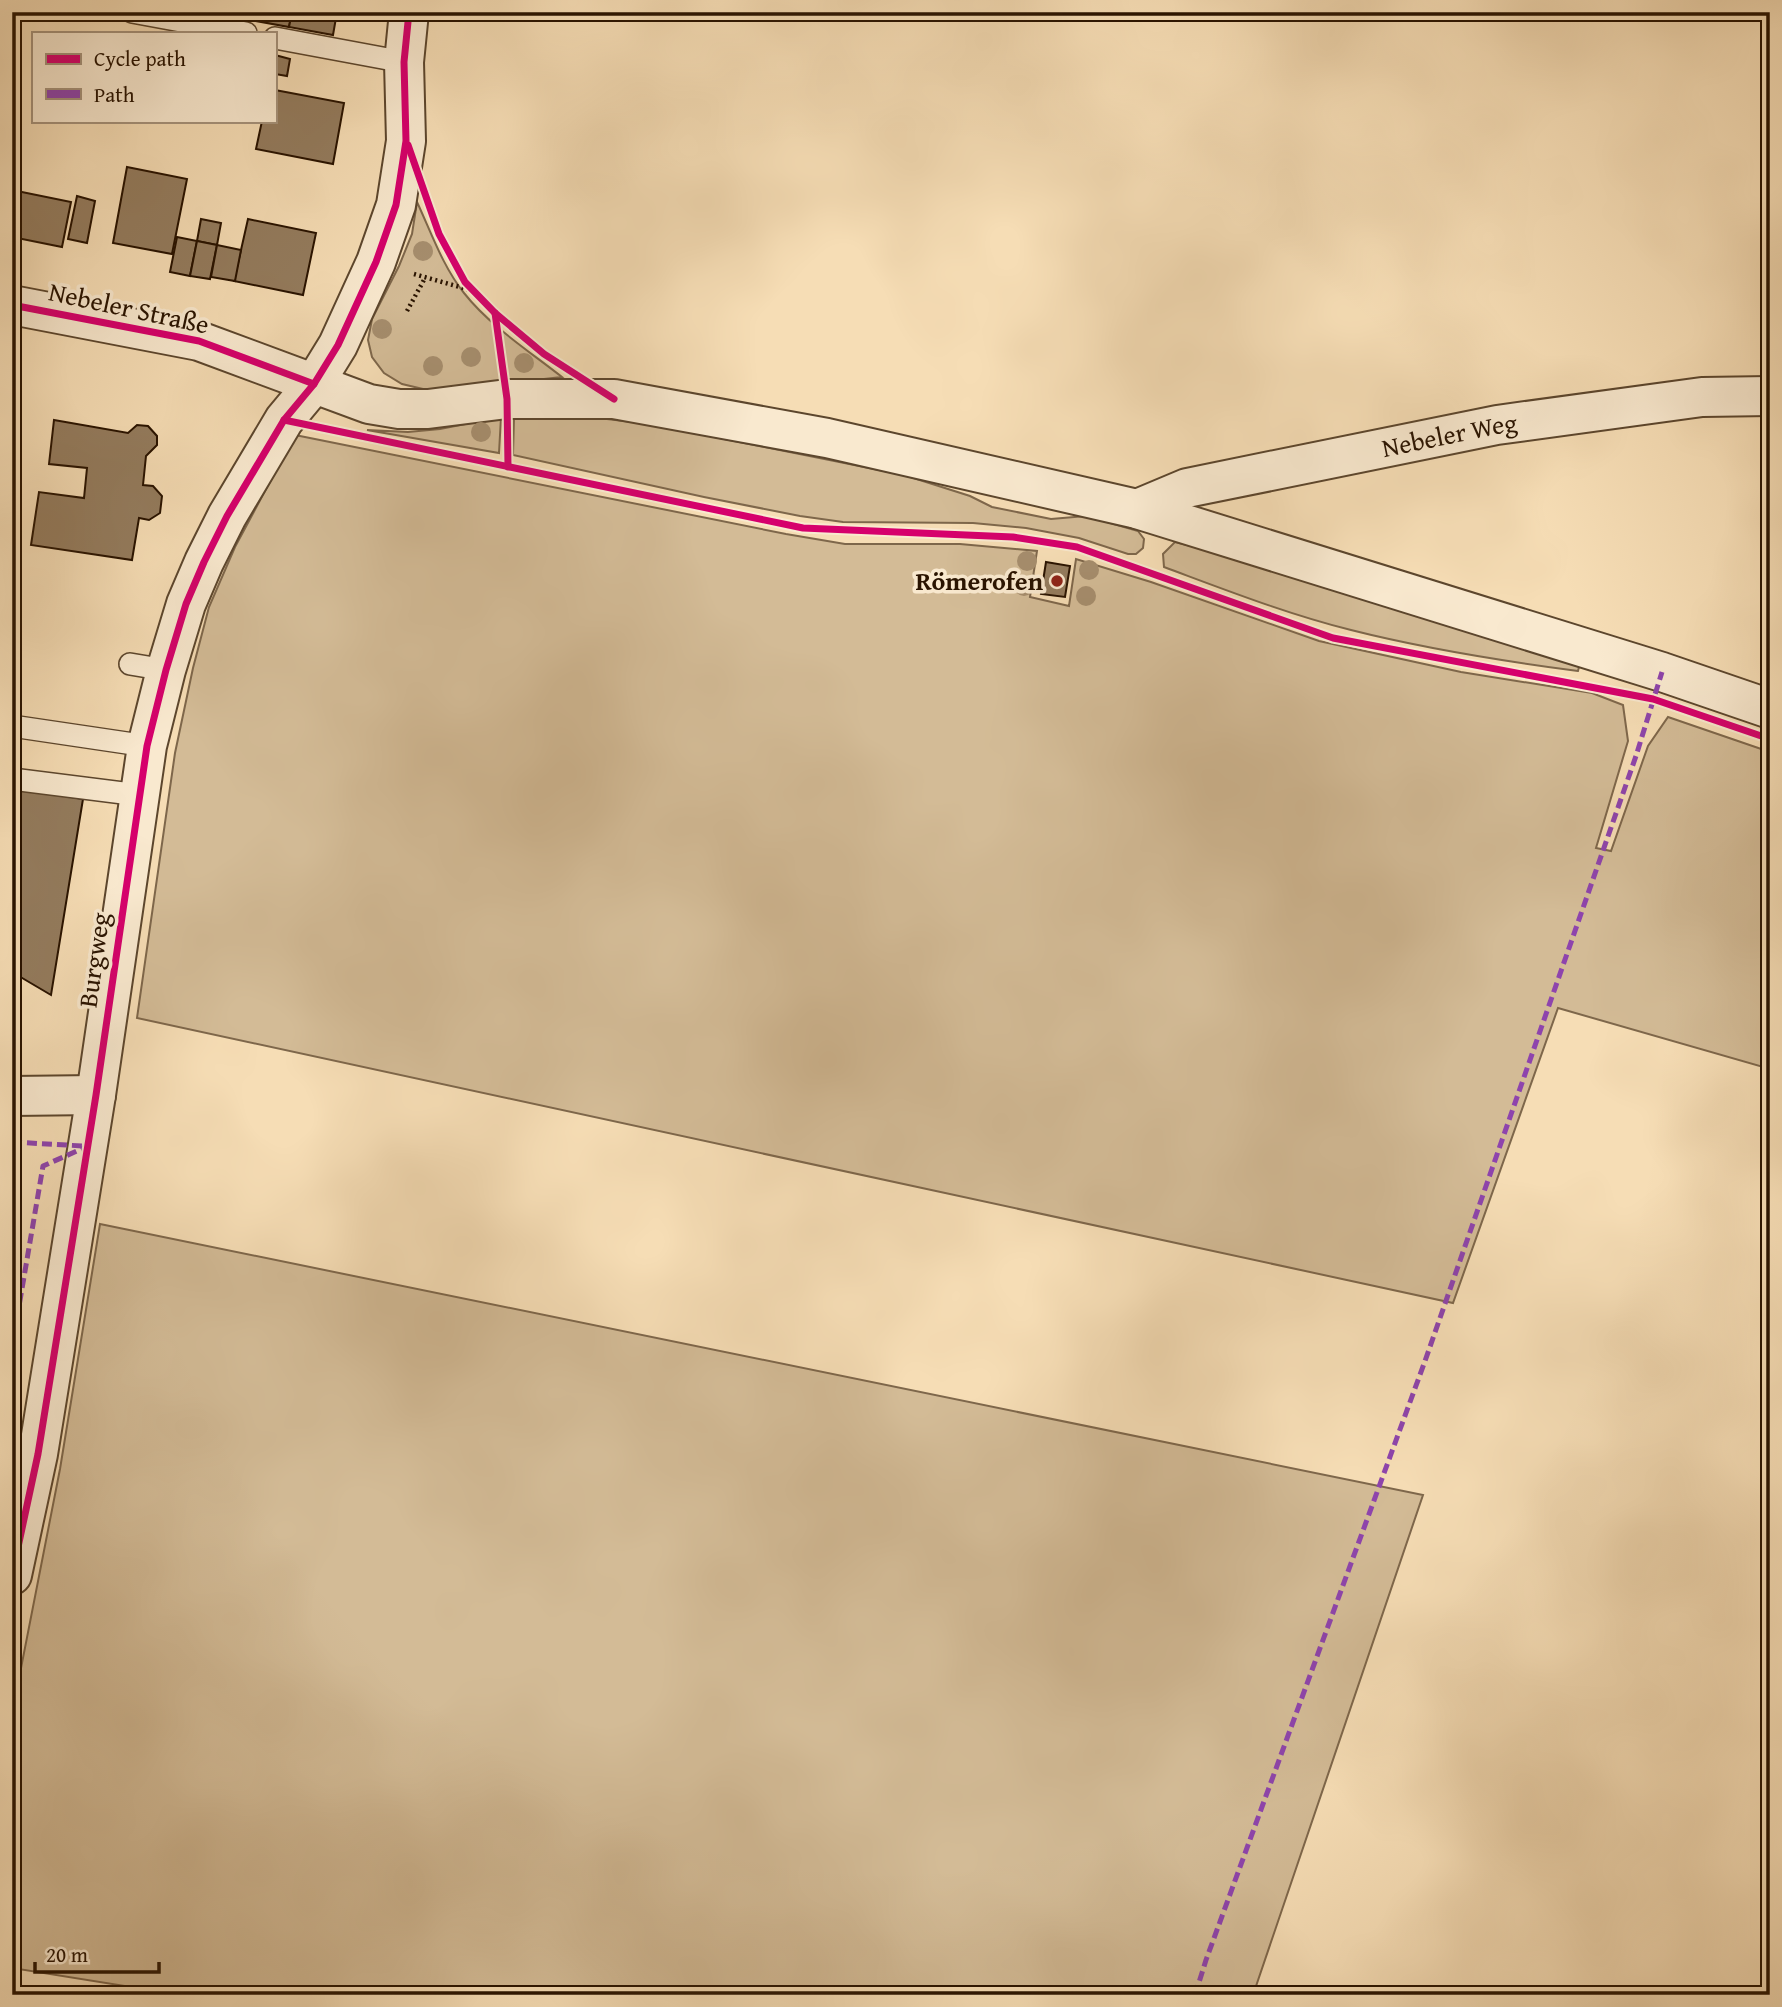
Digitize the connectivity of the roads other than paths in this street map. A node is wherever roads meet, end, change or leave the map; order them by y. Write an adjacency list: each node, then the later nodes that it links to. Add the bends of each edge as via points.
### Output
1 (132, 12): 3 (lane)
2 (409, 12): 5 (street, Burgweg)
3 (241, 32)
4 (276, 38): 5 (lane)
5 (404, 62): 7 (street, Burgweg, via 406,141 396,205 338,345)
6 (12, 305): 7 (street, Nebeler Straße, via 199,341)
7 (314, 384): 9 (street, Nebeler Straße, via 369,404 399,409 507,399 614,399 827,438); 12 (street, Burgweg, via 284,420 227,516 186,604 148,667)
8 (1770, 396): 9 (street, Nebeler Weg, via 1702,397 1497,425 1187,488)
9 (1137, 509): 10 (street, Nebeler Straße)
10 (1770, 709)
11 (12, 726): 12 (lane)
12 (146, 746): 14 (street, Burgweg)
13 (12, 779): 14 (lane)
14 (139, 795): 15 (street, Burgweg)
15 (96, 1095): 16 (street); 17 (street, Burgweg, via 38,1454)
16 (12, 1096)
17 (12, 1576)

